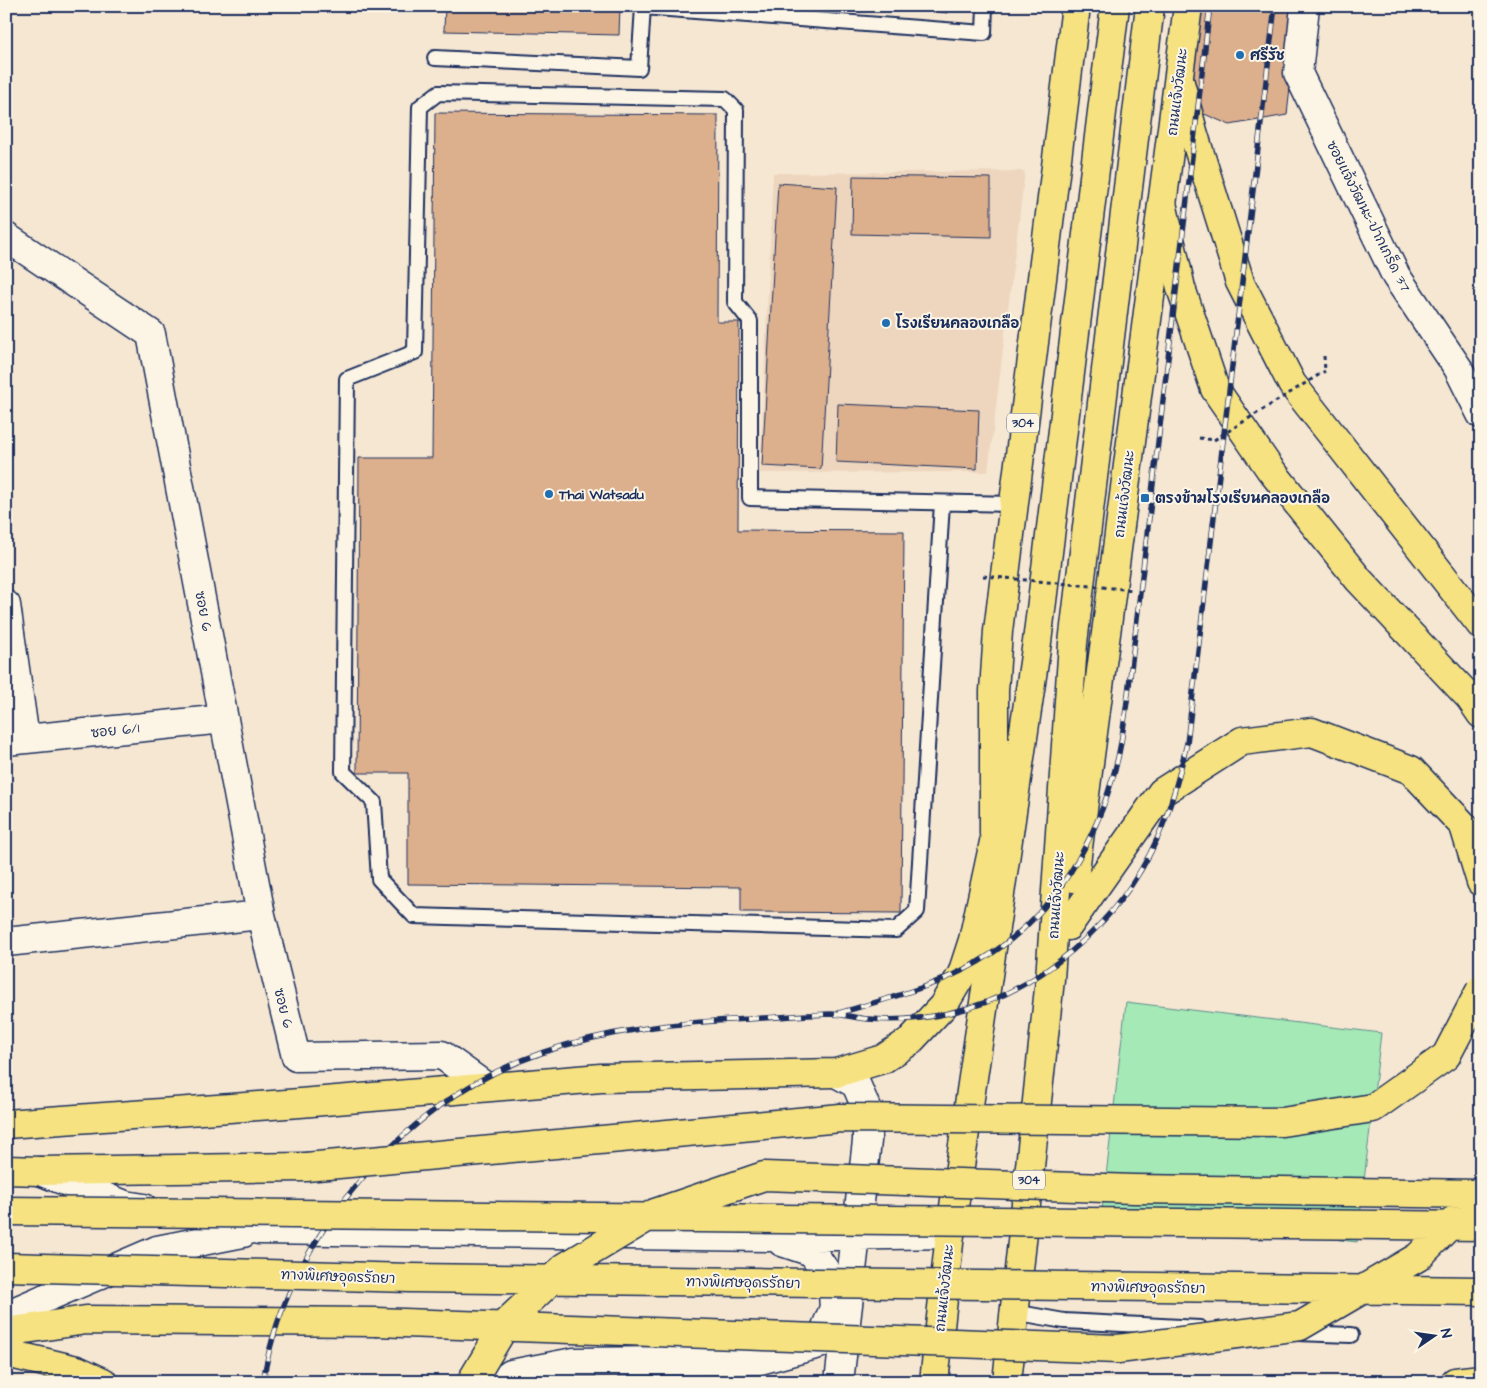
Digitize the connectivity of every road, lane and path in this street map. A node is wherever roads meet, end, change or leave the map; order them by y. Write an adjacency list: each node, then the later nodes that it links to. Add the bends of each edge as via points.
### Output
1 (985, 6): 7 (lane, via 984,33 643,7 639,68)
2 (1076, 6): 16 (main road, ถนนแจ้งวัฒนะ / 304)
3 (1115, 6): 28 (main road, ถนนแจ้งวัฒนะ, via 1037,642)
4 (1150, 6): 30 (main road, ถนนแจ้งวัฒนะ, via 1073,643)
5 (1188, 6): 8 (main road, ถนนแจ้งวัฒนะ / 304)
6 (1306, 6): 12 (street, ซอยแจ้งวัฒนะ-ปากเกร็ด 37, via 1298,73 1396,276)
7 (435, 58)
8 (1179, 79): 9 (main road, ถนนแจ้งวัฒนะ / 304); 20 (main road, via 1240,282 1292,384)
9 (1162, 203): 21 (main road, via 1181,288 1215,389 1270,469 1359,580 1470,698); 27 (main road, ถนนแจ้งวัฒนะ / 304)
10 (6, 237): 22 (street, ซอย 6, via 151,334)
11 (1324, 356): 14 (path, bridge, via 1325,371 1214,440)
12 (1469, 367): 13 (street, ซอยแจ้งวัฒนะ-ปากเกร็ด 37)
13 (1481, 414)
14 (1199, 438)
15 (942, 503): 15 (lane, via 918,911 896,930 414,916 379,879 374,802 343,772 347,379 415,352 420,106 438,93 725,99 736,110 735,302 750,321 750,498); 16 (lane)
16 (1013, 504): 24 (main road, ถนนแจ้งวัฒนะ / 304, via 994,692)
17 (983, 576): 18 (path, bridge)
18 (1134, 590)
19 (6, 605): 23 (street)
20 (1481, 625)
21 (1481, 714)
22 (224, 719): 23 (street, ซอย 6/1); 26 (street, ซอย 6)
23 (16, 740)
24 (994, 842): 28 (main road, ถนนแจ้งวัฒนะ / 304); 32 (main road, via 974,940 962,974 943,1006 910,1041 883,1059)
25 (1481, 882): 27 (main road, via 1464,826 1411,770 1312,732 1242,741 1162,792)
26 (261, 915): 29 (street); 33 (street, ซอย 6, via 296,1057 442,1055)
27 (1068, 926): 30 (main road, ถนนแจ้งวัฒนะ / 304)
28 (994, 928): 41 (main road, ถนนแจ้งวัฒนะ / 304)
29 (6, 942)
30 (1050, 978): 46 (main road, ถนนแจ้งวัฒนะ / 304)
31 (1481, 988): 36 (main road, bridge, via 1446,1056 1373,1108 1282,1122 841,1118 306,1166)
32 (836, 1073): 33 (main road, via 601,1078); 43 (street, via 856,1084 867,1110 867,1141)
33 (484, 1086): 34 (main road)
34 (6, 1124)
35 (6, 1170): 36 (main road)
36 (40, 1171): 40 (street, via 125,1205)
37 (1481, 1194): 48 (main road, bridge, via 1418,1257 1300,1326 1118,1349 376,1322 86,1320); 54 (main road, bridge, via 1134,1189 764,1176 656,1212 565,1267 507,1322)
38 (6, 1211): 39 (main road, bridge)
39 (1481, 1226)
40 (259, 1230): 42 (street, via 767,1238); 47 (street, via 156,1250)
41 (950, 1234): 43 (street); 58 (main road, ถนนแจ้งวัฒนะ / 304)
42 (818, 1244): 43 (street); 55 (street, via 832,1280 834,1308 819,1344 760,1360 574,1362 511,1374)
43 (853, 1249): 51 (street)
44 (6, 1267): 45 (main road, ทางพิเศษอุดรรัถยา, bridge, via 410,1278)
45 (1481, 1292)
46 (1014, 1312): 49 (lane, via 1064,1321); 59 (main road, ถนนแจ้งวัฒนะ / 304)
47 (6, 1315)
48 (6, 1332)
49 (1351, 1335)
50 (6, 1353): 53 (main road, via 77,1370)
51 (842, 1354): 56 (street); 57 (street)
52 (1481, 1378): 60 (main road)
53 (103, 1382)
54 (471, 1382)
55 (500, 1382)
56 (827, 1382)
57 (839, 1382)
58 (934, 1382)
59 (1007, 1382)
60 (1455, 1382)

